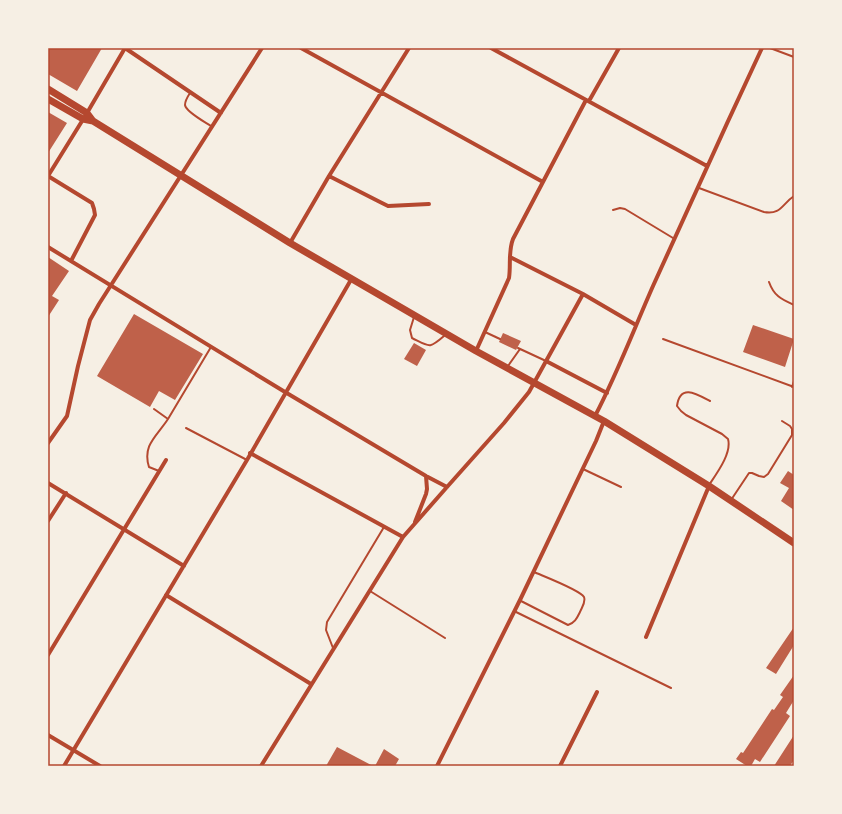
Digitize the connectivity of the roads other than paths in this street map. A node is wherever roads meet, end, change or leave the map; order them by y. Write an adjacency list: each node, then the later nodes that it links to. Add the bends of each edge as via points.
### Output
1 (125, 48): 11 (street); 16 (street)
2 (262, 48): 15 (street)
3 (301, 48): 12 (street)
4 (408, 48): 12 (street)
5 (491, 48): 14 (street)
6 (619, 48): 14 (street)
7 (762, 48): 18 (street)
8 (770, 48): 9 (lane)
9 (794, 56)
10 (48, 89): 16 (main road)
11 (190, 92): 15 (street); 17 (lane, via 186,100 187,110)
12 (381, 92): 21 (street); 22 (street)
13 (48, 99): 16 (main road)
14 (588, 100): 18 (street); 22 (street)
15 (221, 113): 17 (street)
16 (85, 116): 19 (main road); 20 (street)
17 (212, 126): 19 (street)
18 (707, 166): 23 (street)
19 (181, 175): 28 (main road); 34 (street)
20 (48, 176): 31 (street, via 92,203 94,208 95,215)
21 (329, 176): 25 (street, via 388,206); 28 (street)
22 (543, 182): 30 (street, via 513,239)
23 (698, 187): 24 (lane, via 771,213); 27 (street)
24 (794, 196)
25 (429, 204)
26 (613, 210): 27 (lane, via 625,209)
27 (674, 239): 38 (street)
28 (290, 243): 32 (main road)
29 (48, 246): 31 (street)
30 (510, 257): 35 (street); 39 (street, via 509,278)
31 (71, 261): 34 (street)
32 (352, 278): 37 (main road); 50 (street)
33 (769, 282): 36 (lane, via 777,296)
34 (111, 285): 43 (street); 59 (street, via 90,320 67,416)
35 (583, 294): 38 (street); 45 (street)
36 (794, 305)
37 (415, 315): 40 (main road); 40 (lane, via 410,330 412,338 431,346)
38 (636, 325): 51 (street)
39 (484, 332): 41 (lane); 44 (street)
40 (447, 334): 44 (main road)
41 (500, 339)
42 (663, 339): 49 (lane)
43 (212, 347): 50 (street); 55 (lane)
44 (476, 351): 46 (main road)
45 (546, 361): 46 (lane, via 519,348); 48 (street); 51 (street)
46 (507, 368): 48 (main road)
47 (794, 381): 49 (lane)
48 (535, 382): 54 (main road); 67 (street, via 504,423)
49 (793, 387)
50 (286, 392): 60 (street); 65 (street)
51 (607, 393): 54 (street)
52 (710, 400): 68 (lane, via 686,392 680,397 677,406 686,415 728,439 726,456)
53 (154, 410): 55 (lane)
54 (595, 416): 56 (main road)
55 (168, 419): 64 (lane, via 151,442 146,456 149,467)
56 (604, 421): 63 (street); 68 (main road)
57 (782, 421): 71 (lane, via 792,428 792,435 768,474 764,477 749,473)
58 (186, 428): 62 (lane)
59 (48, 443)
60 (250, 453): 62 (street); 74 (street)
61 (166, 460): 64 (street)
62 (247, 460): 78 (street)
63 (583, 469): 69 (lane); 79 (street)
64 (160, 472): 75 (street)
65 (426, 476): 67 (street); 73 (street, via 426,494)
66 (48, 483): 70 (street)
67 (447, 486): 73 (street)
68 (709, 486): 71 (main road); 84 (street)
69 (621, 487)
70 (66, 494): 72 (street); 75 (street)
71 (731, 501): 77 (main road)
72 (48, 521)
73 (413, 526): 76 (street)
74 (384, 527): 76 (street); 86 (lane, via 327,622 326,630)
75 (124, 530): 78 (street); 87 (street)
76 (403, 537): 80 (street)
77 (794, 543)
78 (184, 566): 81 (street)
79 (534, 571): 82 (street); 82 (lane, via 583,596 585,602 577,619 568,624)
80 (370, 591): 85 (lane); 86 (street)
81 (166, 595): 88 (street); 92 (street)
82 (520, 600): 83 (street)
83 (514, 611): 89 (lane); 96 (street)
84 (646, 637)
85 (445, 638)
86 (333, 649): 88 (street)
87 (48, 654)
88 (311, 684): 95 (street)
89 (671, 688)
90 (597, 692): 97 (street)
91 (48, 735): 92 (street)
92 (74, 750): 93 (street); 94 (street)
93 (64, 766)
94 (100, 766)
95 (260, 766)
96 (437, 766)
97 (560, 766)

